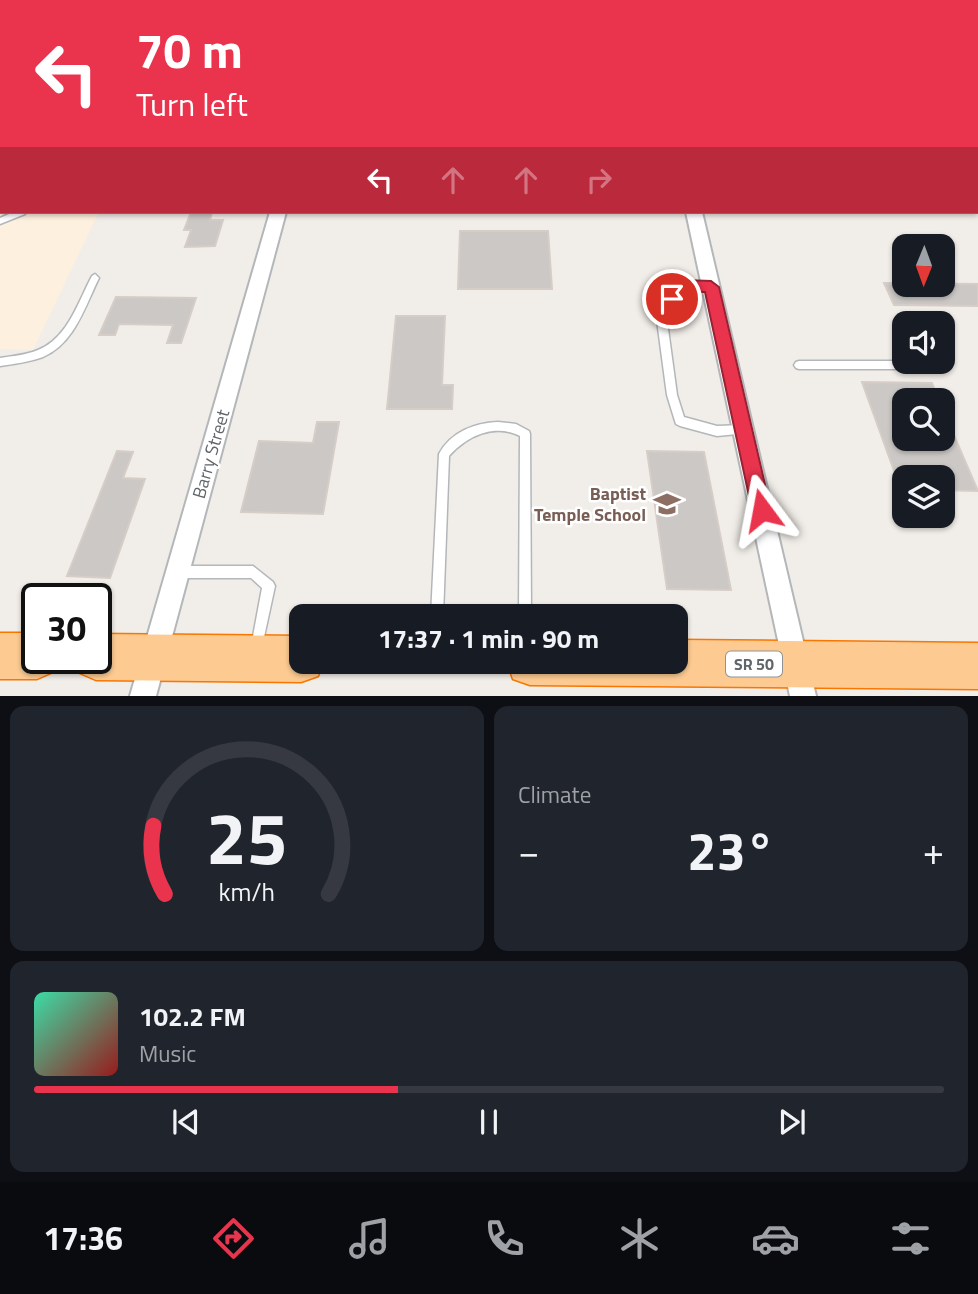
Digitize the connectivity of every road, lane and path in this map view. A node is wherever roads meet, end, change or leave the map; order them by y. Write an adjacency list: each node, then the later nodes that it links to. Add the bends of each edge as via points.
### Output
1 (17, 214): 4 (lane)
2 (277, 214): 11 (street, Barry Street)
3 (694, 214): 6 (street)
4 (0, 221)
5 (94, 278): 7 (lane, via 60,344 45,354)
6 (711, 287): 10 (street); 10 (lane, via 684,286 661,313 672,395 680,421 717,431)
7 (0, 362)
8 (799, 365): 9 (lane)
9 (892, 365)
10 (744, 430): 22 (street)
11 (178, 572): 16 (lane, via 253,572 269,586); 21 (street, Barry Street)
12 (438, 604): 13 (lane, via 444,454 458,439 480,427 512,428 525,434)
13 (525, 604)
14 (0, 656): 15 (highway)
15 (21, 656)
16 (255, 658): 17 (highway); 21 (highway)
17 (289, 659)
18 (112, 663): 21 (highway)
19 (978, 666): 22 (highway, SR 50)
20 (688, 673): 22 (highway, SR 50)
21 (149, 676)
22 (799, 680)

